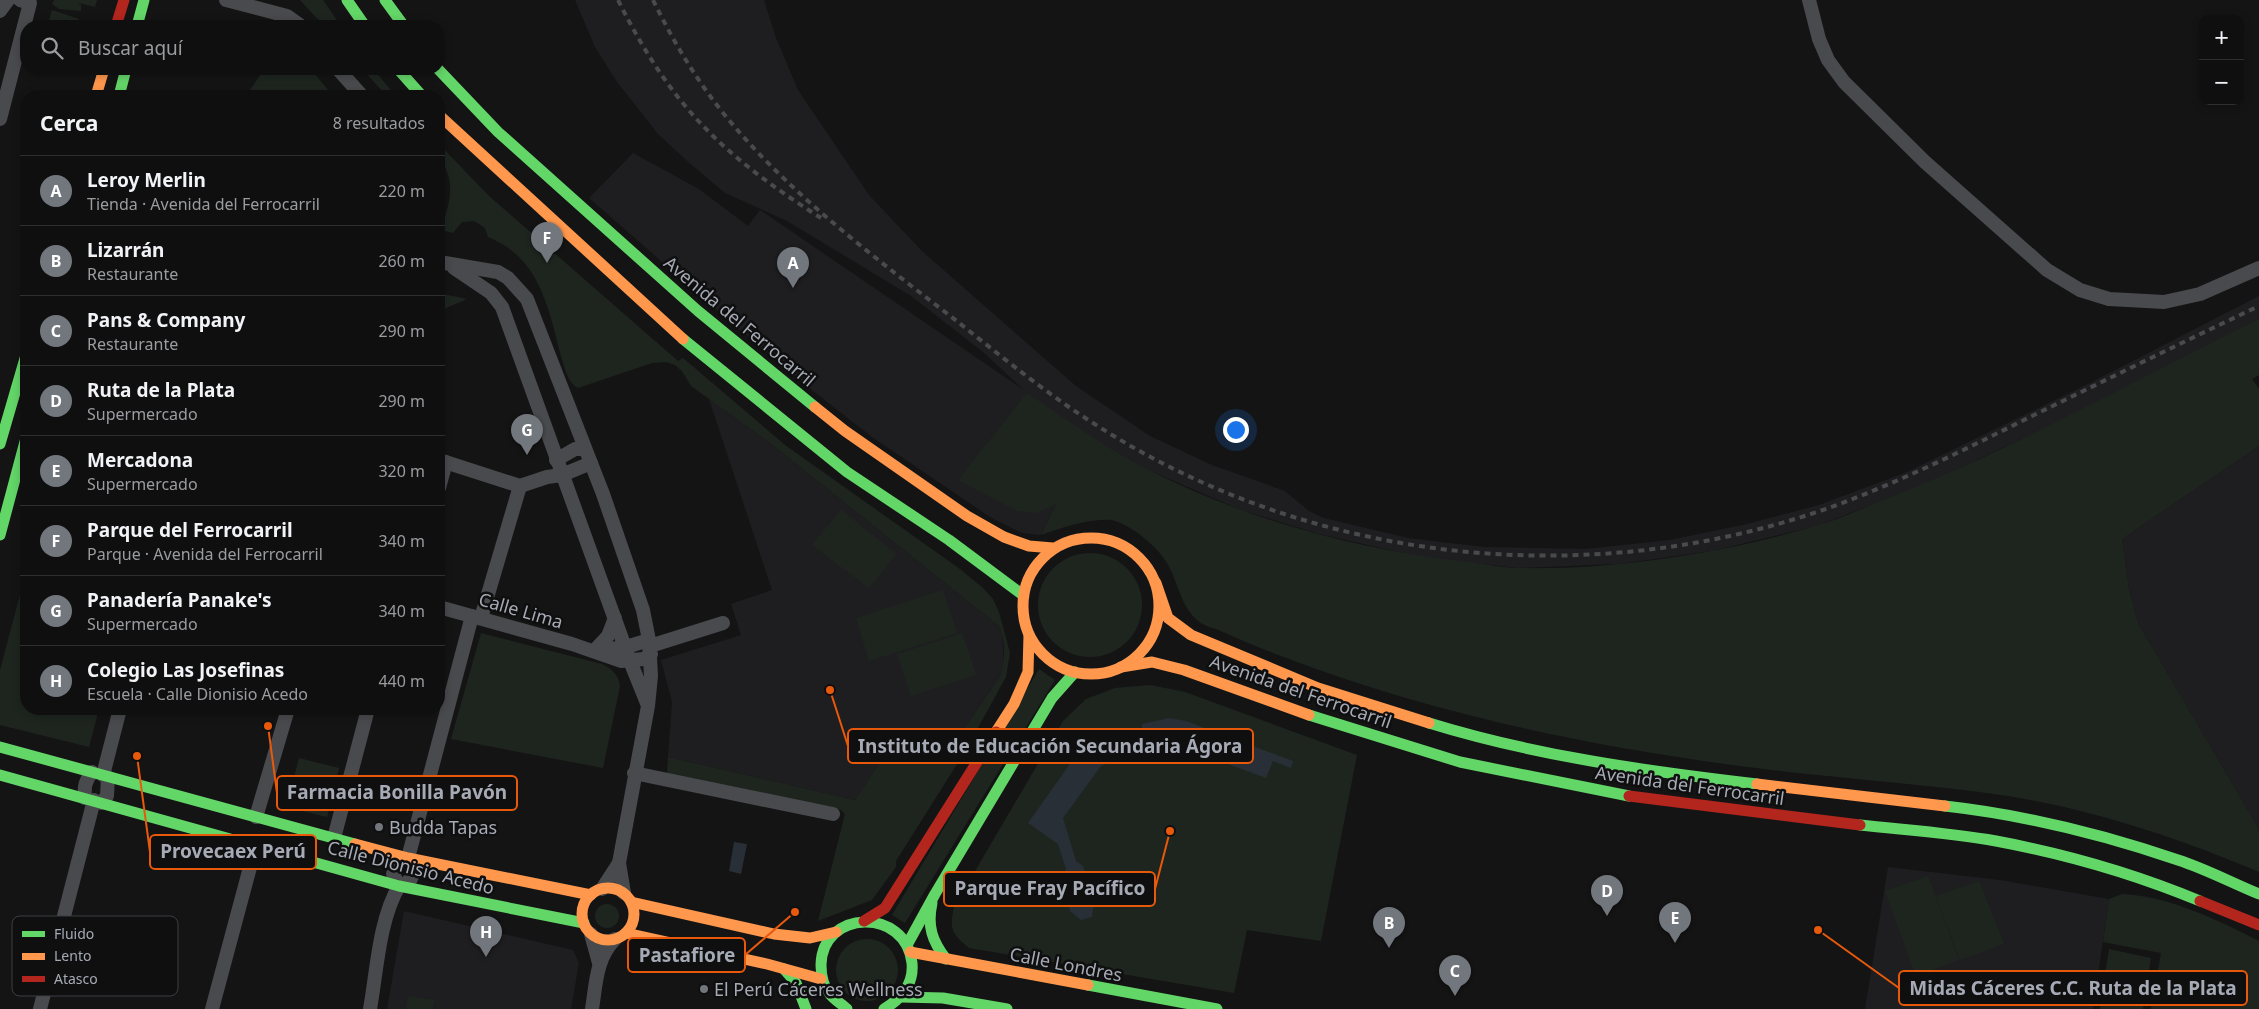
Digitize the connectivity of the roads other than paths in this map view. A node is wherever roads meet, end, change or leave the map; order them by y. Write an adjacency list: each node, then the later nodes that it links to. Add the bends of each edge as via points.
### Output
1 (8, 0): 9 (street)
2 (124, 0): 11 (main road)
3 (144, 0): 12 (main road)
4 (226, 0): 13 (street)
5 (347, 0): 14 (main road)
6 (385, 0): 15 (main road)
7 (1810, 0): 29 (street, via 1819,39 1828,60 1844,82 1925,162 2040,264 2080,290 2109,298 2164,302 2200,294)
8 (25, 1): 10 (street)
9 (0, 11)
10 (21, 20)
11 (118, 20)
12 (139, 20)
13 (292, 20)
14 (361, 20)
15 (400, 20)
16 (20, 25): 26 (street)
17 (102, 75): 22 (main road)
18 (124, 75): 23 (main road)
19 (343, 75): 24 (street)
20 (403, 75): 25 (main road)
21 (444, 75): 42 (main road, Avenida del Ferrocarril, via 498,132 698,311 845,431 967,516 1004,537 1029,546)
22 (98, 90)
23 (121, 90)
24 (357, 90)
25 (417, 90)
26 (0, 119)
27 (445, 120): 44 (main road, via 676,334 847,472 949,540)
28 (445, 264): 30 (street, via 498,272); 31 (street, via 490,293)
29 (2259, 268)
30 (527, 299): 31 (street, via 515,298); 34 (street)
31 (502, 307): 36 (street)
32 (20, 376): 33 (main road)
33 (0, 444)
34 (585, 449): 36 (street, via 575,450); 38 (street)
35 (20, 460): 41 (main road)
36 (556, 460): 39 (street)
37 (445, 462): 40 (street)
38 (590, 464): 39 (street); 50 (street, via 643,610)
39 (562, 476): 40 (street, via 547,477); 47 (street)
40 (520, 486): 46 (street)
41 (0, 535)
42 (1053, 548): 43 (main road, via 1076,539 1104,538 1136,553); 44 (main road, via 1032,572)
43 (1156, 583): 54 (main road, via 1160,604 1152,637 1143,650); 74 (main road, Avenida del Ferrocarril, via 1168,618 1191,635 1318,688 1466,734 1559,756 1656,772 1998,812 2090,832 2180,860)
44 (1023, 595): 49 (main road, via 1023,613)
45 (445, 609): 46 (street, Calle Lima)
46 (476, 617): 52 (street, Calle Lima); 69 (street)
47 (615, 618): 51 (street); 52 (street, via 608,636)
48 (723, 623): 50 (street)
49 (1029, 635): 55 (main road, via 1050,660); 77 (main road, via 1028,672 1014,704 885,908)
50 (650, 646): 51 (street, Calle Lima); 53 (street, via 644,659); 56 (street)
51 (626, 647): 52 (street, Calle Lima); 53 (street)
52 (594, 651): 53 (street, Calle Lima)
53 (630, 662): 56 (street)
54 (1121, 667): 55 (main road, via 1101,673); 78 (main road, Avenida del Ferrocarril, via 1152,662 1184,670 1307,714 1451,759 1556,783 1654,801 1995,841 2083,860 2169,888)
55 (1075, 672): 73 (main road, via 1052,698)
56 (648, 706): 61 (street)
57 (118, 715): 63 (street)
58 (286, 715): 66 (street)
59 (367, 715): 67 (street)
60 (0, 747): 63 (main road, Calle Dionisio Acedo)
61 (634, 773): 65 (street); 70 (street)
62 (0, 775): 64 (main road, Calle Dionisio Acedo)
63 (101, 775): 64 (street, via 107,796); 64 (street, via 86,779 84,789); 66 (main road, Calle Dionisio Acedo)
64 (93, 800): 68 (main road, Calle Dionisio Acedo); 76 (street)
65 (833, 814)
66 (256, 816): 67 (main road, Calle Dionisio Acedo)
67 (334, 838): 69 (main road, Calle Dionisio Acedo)
68 (256, 845): 71 (main road, Calle Dionisio Acedo); 93 (street)
69 (408, 858): 71 (street, via 396,866 393,874); 72 (main road, Calle Dionisio Acedo)
70 (619, 863): 72 (street); 75 (street)
71 (399, 886): 79 (main road, Calle Dionisio Acedo); 94 (street, via 386,915)
72 (596, 892): 75 (main road, via 609,888); 79 (main road, via 583,908)
73 (935, 894): 82 (main road); 83 (main road, via 929,928 936,948)
74 (2259, 894)
75 (627, 898): 80 (main road, via 774,934 810,938); 81 (main road, via 634,918)
76 (64, 916)
77 (864, 921): 80 (main road, via 849,924); 82 (main road, via 889,927 899,934)
78 (2259, 925)
79 (588, 928): 81 (main road, via 599,938); 84 (street)
80 (836, 932): 86 (main road, via 822,953)
81 (620, 936): 84 (street, via 607,947); 85 (main road)
82 (908, 948): 83 (main road, Calle Londres); 89 (main road, via 912,971 909,985)
83 (946, 960): 90 (main road, Calle Londres)
84 (599, 963): 95 (street)
85 (784, 969): 86 (main road); 96 (main road, via 796,983)
86 (821, 979): 87 (main road)
87 (827, 992): 97 (main road); 98 (main road)
88 (43, 996): 92 (street)
89 (901, 997): 91 (main road); 99 (main road)
90 (1147, 1003): 101 (main road, Calle Londres)
91 (943, 1004): 100 (main road)
92 (40, 1009)
93 (212, 1009)
94 (370, 1009)
95 (592, 1009)
96 (806, 1009)
97 (825, 1009)
98 (847, 1009)
99 (884, 1009)
100 (1007, 1009)
101 (1216, 1009)

